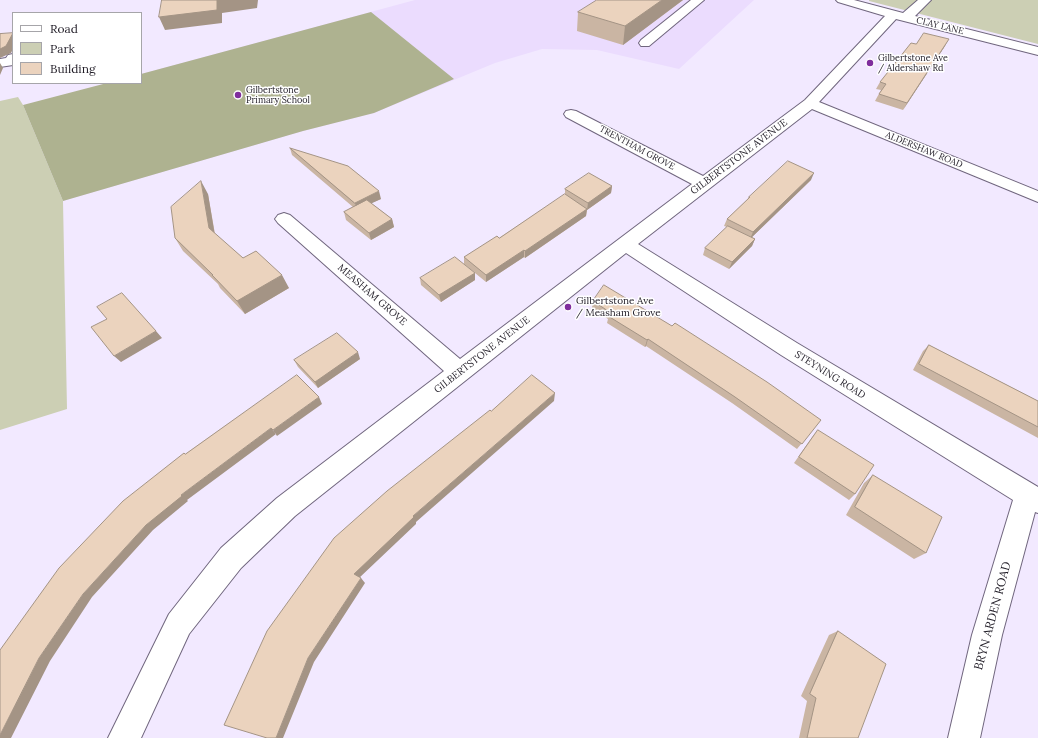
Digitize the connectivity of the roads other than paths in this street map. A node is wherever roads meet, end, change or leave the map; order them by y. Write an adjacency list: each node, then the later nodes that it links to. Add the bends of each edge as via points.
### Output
1 (698, 0): 5 (street)
2 (842, 0): 4 (street, CLAY LANE)
3 (925, 0): 4 (street, GILBERTSTONE AVENUE)
4 (899, 17): 6 (street, CLAY LANE); 9 (street, GILBERTSTONE AVENUE)
5 (645, 43)
6 (1038, 51)
7 (12, 60): 8 (street)
8 (0, 63)
9 (810, 103): 11 (street, GILBERTSTONE AVENUE); 12 (street, ALDERSHAW ROAD)
10 (571, 114): 11 (street, TRENTHAM GROVE)
11 (704, 183): 14 (street, GILBERTSTONE AVENUE)
12 (1038, 197)
13 (284, 219): 15 (street, MEASHAM GROVE)
14 (625, 244): 15 (street, GILBERTSTONE AVENUE); 16 (street, STEYNING ROAD, via 789,349)
15 (460, 372): 17 (street, GILBERTSTONE AVENUE, via 286,508 231,558 179,624)
16 (1032, 498): 18 (street, BRYN ARDEN ROAD, via 987,635)
17 (124, 738)
18 (964, 738)

